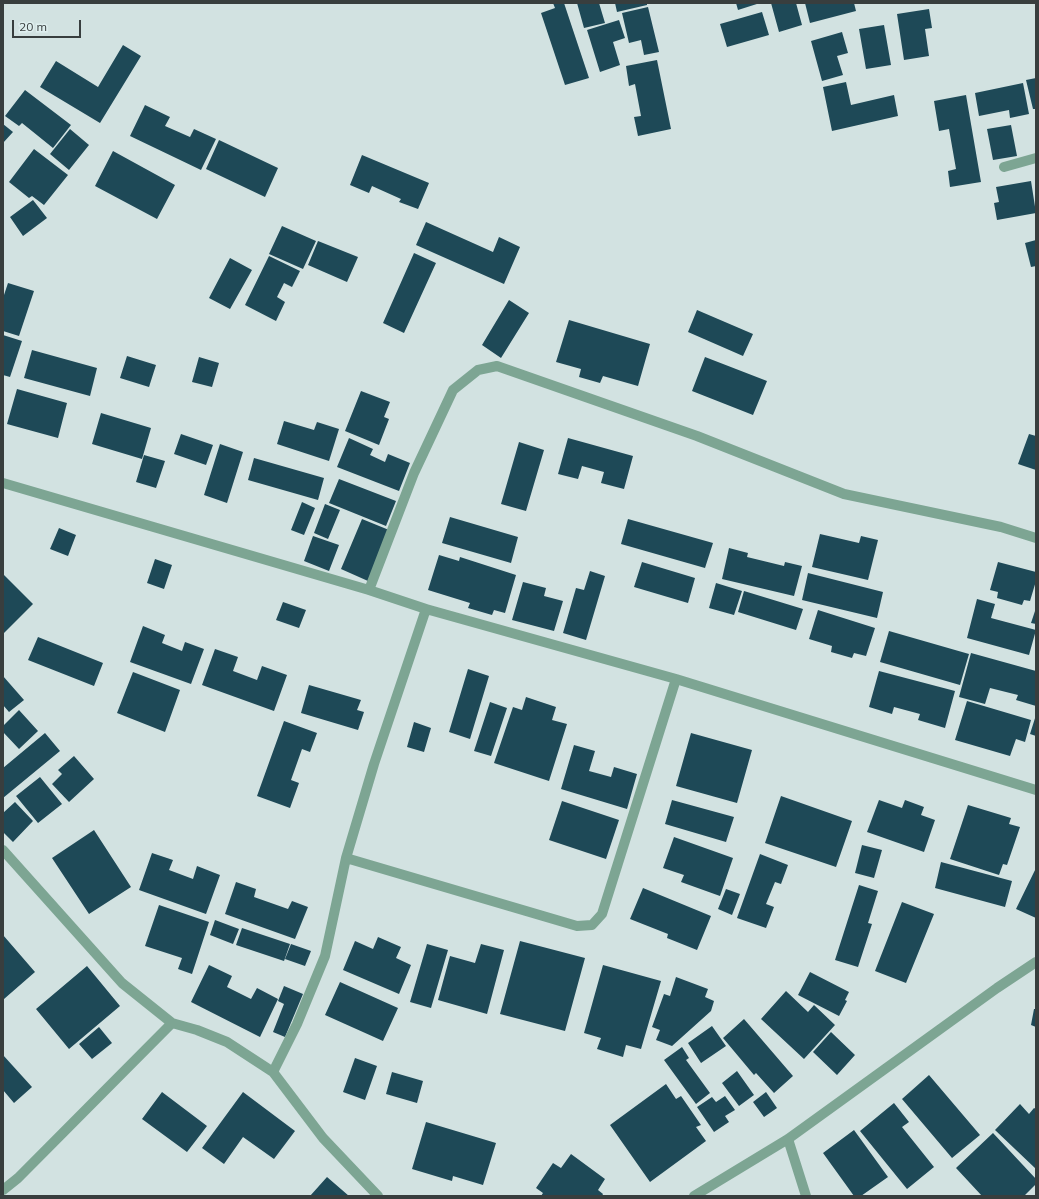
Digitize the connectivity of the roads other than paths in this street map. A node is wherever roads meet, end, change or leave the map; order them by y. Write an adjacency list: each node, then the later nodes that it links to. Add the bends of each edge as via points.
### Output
1 (1036, 158): 2 (street)
2 (1004, 167)
3 (3, 483): 5 (street)
4 (1036, 538): 5 (street, via 1001,527 844,494 697,436 497,366 478,370 453,390 414,473)
5 (369, 590): 6 (street)
6 (426, 609): 7 (street); 10 (street, via 374,764)
7 (676, 679): 8 (street); 10 (street, via 602,914 592,925 577,926)
8 (1036, 790)
9 (3, 850): 12 (street, via 122,983)
10 (346, 858): 13 (street, via 325,956 297,1024)
11 (1036, 962): 14 (street)
12 (172, 1023): 13 (street, via 227,1042); 15 (street, via 18,1178)
13 (273, 1072): 16 (street, via 323,1138)
14 (788, 1139): 17 (street); 18 (street)
15 (3, 1190)
16 (378, 1196)
17 (694, 1196)
18 (806, 1196)

